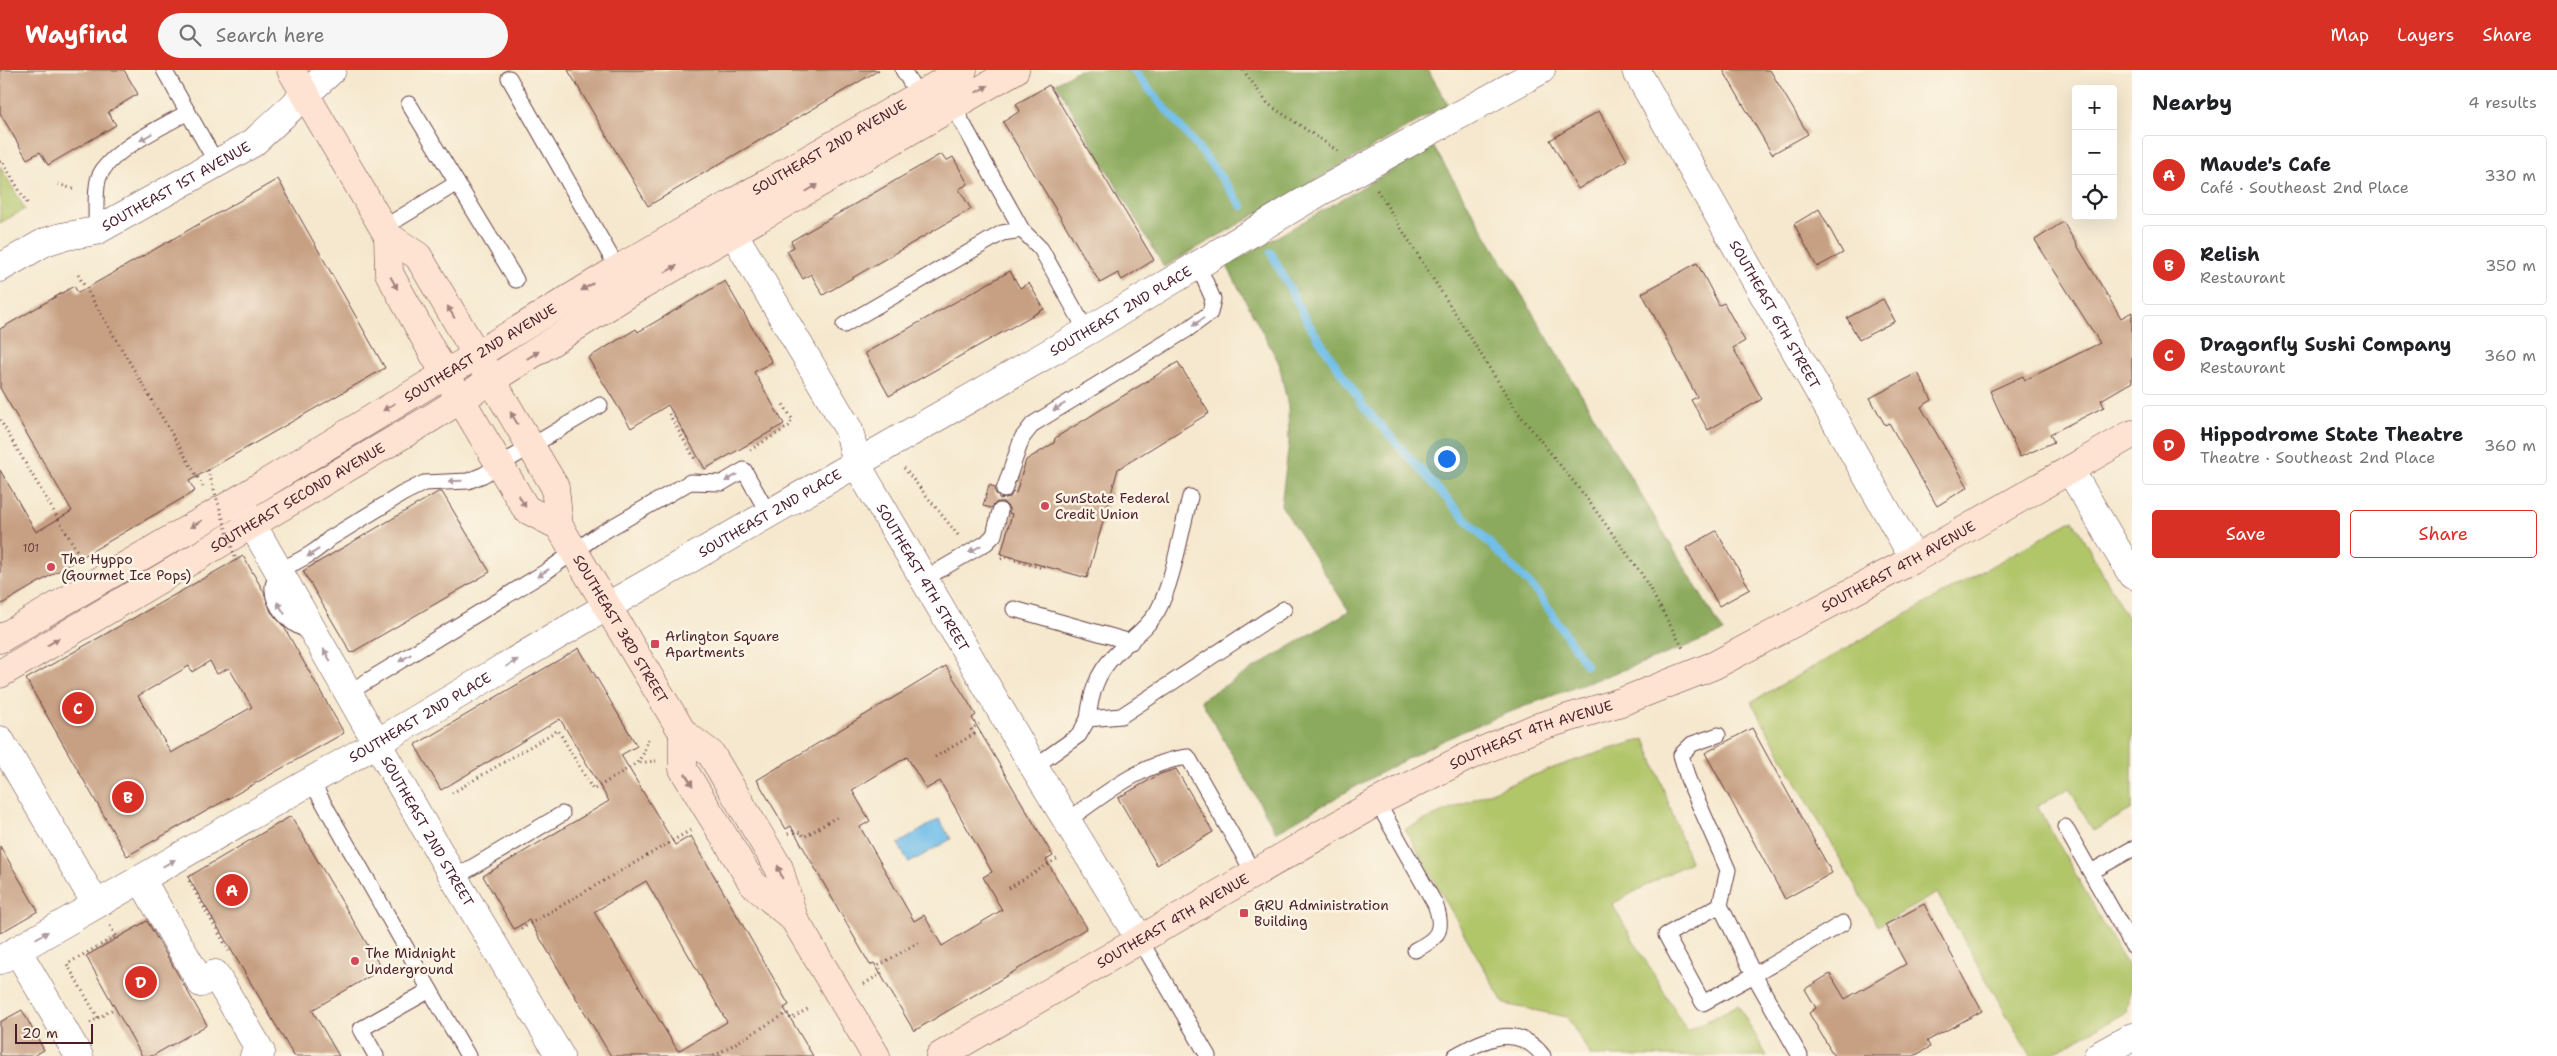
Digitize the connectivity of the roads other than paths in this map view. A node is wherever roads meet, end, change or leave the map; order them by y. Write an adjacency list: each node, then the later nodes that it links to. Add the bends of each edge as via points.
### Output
1 (164, 70): 12 (lane)
2 (291, 70): 10 (street, SOUTHEAST 3RD STREET)
3 (332, 70): 10 (street, SOUTHEAST 1ST AVENUE)
4 (903, 70): 9 (lane)
5 (1015, 70): 9 (street, SOUTHEAST 2ND AVENUE, one-way to 5)
6 (1541, 70): 19 (street, SOUTHEAST 2ND PLACE, via 1363,168)
7 (1636, 70): 44 (street, SOUTHEAST 6TH STREET)
8 (509, 78): 21 (lane)
9 (941, 95): 15 (street, SOUTHEAST 2ND AVENUE); 16 (lane)
10 (306, 96): 13 (street, SOUTHEAST 1ST AVENUE, via 253,143); 18 (street, SOUTHEAST 3RD STREET)
11 (409, 104): 14 (lane)
12 (188, 112): 13 (lane); 17 (lane, one-way to 17, via 119,153 107,164 98,178)
13 (217, 164): 17 (street, SOUTHEAST 1ST AVENUE)
14 (457, 183): 18 (lane); 22 (lane)
15 (727, 222): 21 (street, SOUTHEAST 2ND AVENUE); 23 (street, SOUTHEAST 2ND AVENUE, one-way to 15); 34 (street, SOUTHEAST 4TH STREET, via 849,430)
16 (1022, 230): 24 (lane, via 1002,233); 25 (lane, via 1041,249)
17 (96, 231): 20 (street, SOUTHEAST 1ST AVENUE, via 45,242)
18 (386, 232): 26 (street, SOUTHEAST 3RD STREET, one-way to 18, via 418,256); 27 (street, SOUTHEAST 3RD STREET, one-way to 27, via 389,273)
19 (1198, 265): 25 (street, SOUTHEAST 2ND PLACE); 36 (lane, one-way to 36, via 1213,299 1210,312 1188,329 1033,424 1022,438)
20 (0, 268)
21 (618, 269): 23 (street); 26 (street, SOUTHEAST 2ND AVENUE, one-way to 26)
22 (516, 280)
23 (631, 292): 28 (street, SOUTHEAST 2ND AVENUE, one-way to 23)
24 (844, 324)
25 (1086, 332): 34 (street, SOUTHEAST 2ND PLACE)
26 (476, 354): 27 (street, SOUTHEAST 2ND AVENUE); 28 (street, SOUTHEAST 3RD STREET)
27 (445, 372): 29 (street, SOUTHEAST 3RD STREET); 38 (street, SOUTHEAST 2ND AVENUE, one-way to 38)
28 (491, 380): 29 (street, SOUTHEAST SECOND AVENUE); 32 (street, SOUTHEAST 3RD STREET, one-way to 28)
29 (461, 399): 33 (street, SOUTHEAST 3RD STREET); 41 (street, SOUTHEAST SECOND AVENUE)
30 (600, 405): 32 (lane)
31 (2132, 434): 35 (street, SOUTHEAST 4TH AVENUE)
32 (530, 446): 33 (lane); 42 (street, SOUTHEAST 3RD STREET, via 555,487)
33 (499, 465): 42 (street, SOUTHEAST 3RD STREET, one-way to 42, via 526,509); 45 (lane, one-way to 45, via 468,481 424,483 329,538 307,557)
34 (857, 465): 40 (street, SOUTHEAST 2ND PLACE); 47 (street, SOUTHEAST 4TH STREET)
35 (2070, 470): 44 (street, SOUTHEAST 4TH AVENUE); 46 (street)
36 (1004, 490)
37 (1190, 497): 52 (lane, via 1164,597 1156,613)
38 (238, 500): 41 (street, SOUTHEAST 2ND STREET); 51 (street, SOUTHEAST 2ND AVENUE, one-way to 51)
39 (1000, 511): 47 (lane, one-way to 47, via 994,534 986,543)
40 (769, 515): 43 (lane, one-way to 43, via 744,470 722,483 690,482); 48 (street, SOUTHEAST 2ND PLACE)
41 (252, 525): 45 (street, SOUTHEAST 2ND STREET); 53 (street, SOUTHEAST SECOND AVENUE, one-way to 41)
42 (558, 526): 43 (street, SOUTHEAST 3RD STREET)
43 (574, 551): 48 (street, SOUTHEAST 3RD STREET); 54 (lane, one-way to 54, via 547,571)
44 (1914, 559): 61 (street, SOUTHEAST 4TH AVENUE, via 1715,665 1621,702 1535,728 1465,758)
45 (279, 571): 54 (street, SOUTHEAST 2ND STREET, one-way to 45)
46 (2132, 575)
47 (924, 579): 59 (street, SOUTHEAST 4TH STREET)
48 (607, 607): 58 (street, SOUTHEAST 2ND PLACE, one-way to 48); 85 (street, SOUTHEAST 3RD STREET, via 683,733 683,769 753,884 794,919)
49 (1014, 609): 52 (lane)
50 (1284, 609): 55 (lane, via 1120,716)
51 (0, 639)
52 (1131, 642): 55 (lane, via 1098,676)
53 (0, 674)
54 (348, 693): 58 (street, SOUTHEAST 2ND STREET)
55 (1088, 718): 59 (lane, via 1079,735)
56 (1718, 735): 71 (lane, via 1692,744 1681,755 1688,779 1728,870)
57 (0, 740): 70 (street)
58 (377, 743): 60 (street, SOUTHEAST 2ND PLACE); 68 (street, SOUTHEAST 2ND STREET)
59 (1034, 767): 63 (street, SOUTHEAST 4TH STREET)
60 (311, 781): 69 (street, SOUTHEAST 2ND PLACE, one-way to 60); 78 (lane)
61 (1377, 802): 66 (street, SOUTHEAST 4TH AVENUE); 75 (lane, via 1436,904 1440,917 1440,930 1431,943)
62 (562, 814): 68 (lane)
63 (1067, 821): 66 (lane, via 1109,791 1169,759 1188,757); 73 (street, SOUTHEAST 4TH STREET)
64 (2065, 827): 67 (lane)
65 (2132, 849): 67 (lane)
66 (1253, 872): 73 (street, SOUTHEAST 4TH AVENUE)
67 (2090, 872): 74 (lane)
68 (454, 878): 84 (street, SOUTHEAST 2ND STREET)
69 (141, 879): 70 (street, SOUTHEAST 2ND PLACE); 81 (street, via 202,983 216,974 261,1052)
70 (96, 904): 76 (street, SOUTHEAST 2ND PLACE, one-way to 70)
71 (1720, 905): 77 (lane); 77 (lane, via 1666,935 1703,1003)
72 (1843, 923): 77 (lane)
73 (1139, 938): 86 (street, SOUTHEAST 4TH AVENUE); 87 (lane)
74 (2132, 945)
75 (1415, 950)
76 (8, 955): 80 (street)
77 (1754, 975): 90 (lane)
78 (430, 990): 82 (lane, via 361,1029); 83 (lane)
79 (2132, 1037): 91 (street)
80 (79, 1056)
81 (254, 1056)
82 (376, 1056)
83 (468, 1056)
84 (560, 1056)
85 (876, 1056)
86 (940, 1056)
87 (1208, 1056)
88 (1455, 1056): 89 (lane, via 1481,1041 1498,1036 1525,1042)
89 (1543, 1056)
90 (1800, 1056)
91 (2098, 1056)

